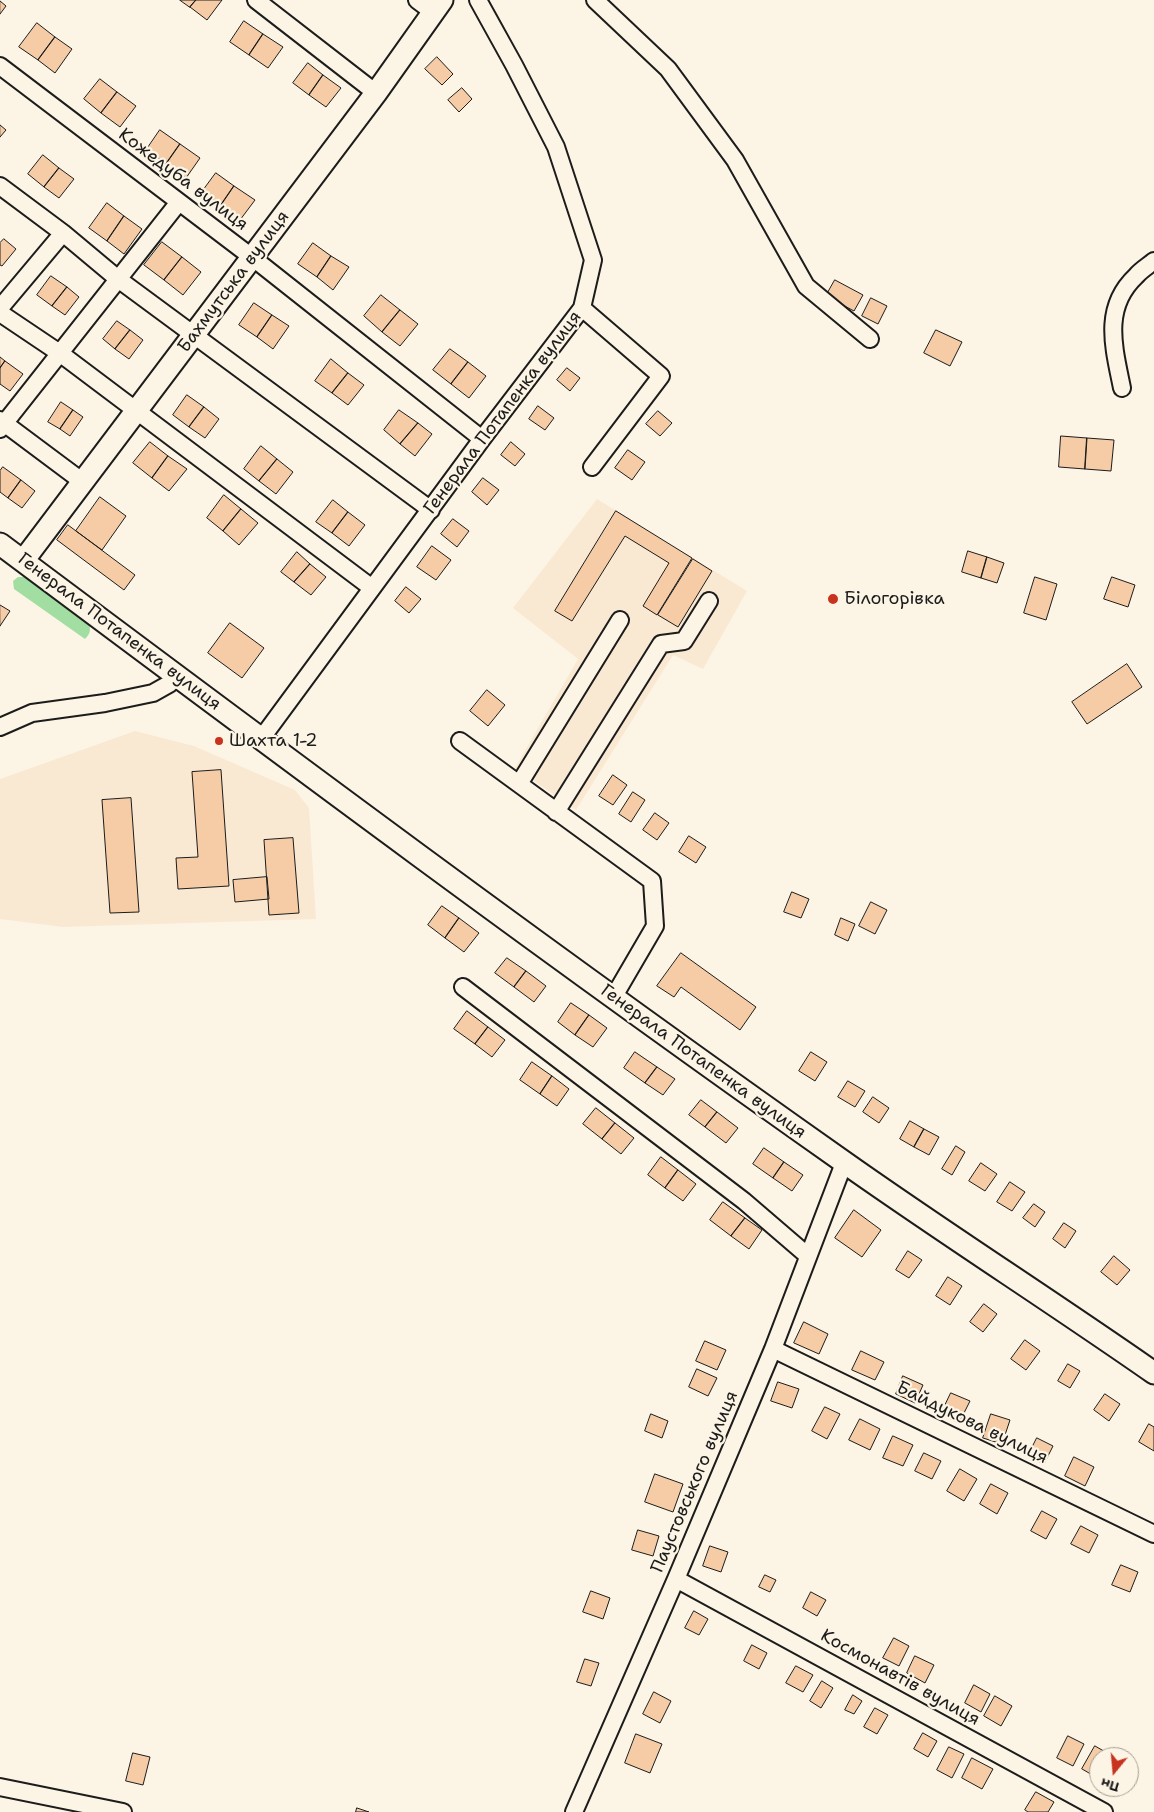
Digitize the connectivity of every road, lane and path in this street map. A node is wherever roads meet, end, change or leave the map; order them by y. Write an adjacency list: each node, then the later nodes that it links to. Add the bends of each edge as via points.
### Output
1 (256, 0): 6 (street)
2 (478, 0): 14 (street, Генерала Потапенка вулиця, via 556,147 593,260)
3 (594, 0): 17 (street, via 668,69 735,160 806,286)
4 (431, 4): 6 (main road, Бахмутська вулиця)
5 (0, 66): 8 (street, Кожедуба вулиця)
6 (376, 93): 10 (main road, Бахмутська вулиця)
7 (0, 186): 9 (street)
8 (179, 202): 10 (street, Кожедуба вулиця); 12 (street)
9 (63, 233): 12 (street); 13 (street)
10 (253, 258): 16 (main road, Бахмутська вулиця); 22 (street, Кожедуба вулиця)
11 (1154, 261): 19 (street, via 1135,276 1122,293 1113,318 1113,338)
12 (118, 279): 16 (street); 18 (street)
13 (0, 308)
14 (582, 308): 22 (street, Генерала Потапенка вулиця); 23 (street, via 661,376)
15 (0, 313): 18 (street)
16 (200, 339): 20 (main road, Бахмутська вулиця); 25 (street)
17 (870, 339)
18 (61, 354): 20 (street); 21 (street)
19 (1122, 388)
20 (135, 411): 24 (main road, Бахмутська вулиця); 28 (street)
21 (2, 424): 24 (street)
22 (482, 439): 25 (street, Генерала Потапенка вулиця)
23 (592, 467)
24 (84, 482): 27 (main road, Бахмутська вулиця)
25 (431, 510): 28 (street, Генерала Потапенка вулиця)
26 (0, 544): 27 (main road, Генерала Потапенка вулиця)
27 (23, 561): 31 (main road, Генерала Потапенка вулиця)
28 (372, 588): 33 (street, Генерала Потапенка вулиця)
29 (709, 601): 36 (street, via 684,641 662,644)
30 (620, 620): 35 (street)
31 (176, 675): 32 (street, via 169,684 153,693 32,713); 33 (main road, Генерала Потапенка вулиця)
32 (0, 726)
33 (261, 739): 38 (main road, Генерала Потапенка вулиця)
34 (460, 741): 35 (street)
35 (519, 784): 36 (street)
36 (556, 812): 38 (street, via 652,881 655,926)
37 (464, 986): 40 (street, via 744,1201)
38 (614, 998): 39 (main road, Генерала Потапенка вулиця)
39 (844, 1162): 40 (street, Паустовського вулиця); 42 (main road, Генерала Потапенка вулиця)
40 (808, 1256): 41 (street, Паустовського вулиця)
41 (773, 1348): 43 (street, Байдукова вулиця); 44 (street, Паустовського вулиця)
42 (1154, 1373)
43 (1154, 1534)
44 (676, 1579): 47 (street, Паустовського вулиця); 48 (street, Космонавтів вулиця)
45 (0, 1787): 46 (street)
46 (123, 1812)
47 (574, 1812)
48 (1104, 1812)

